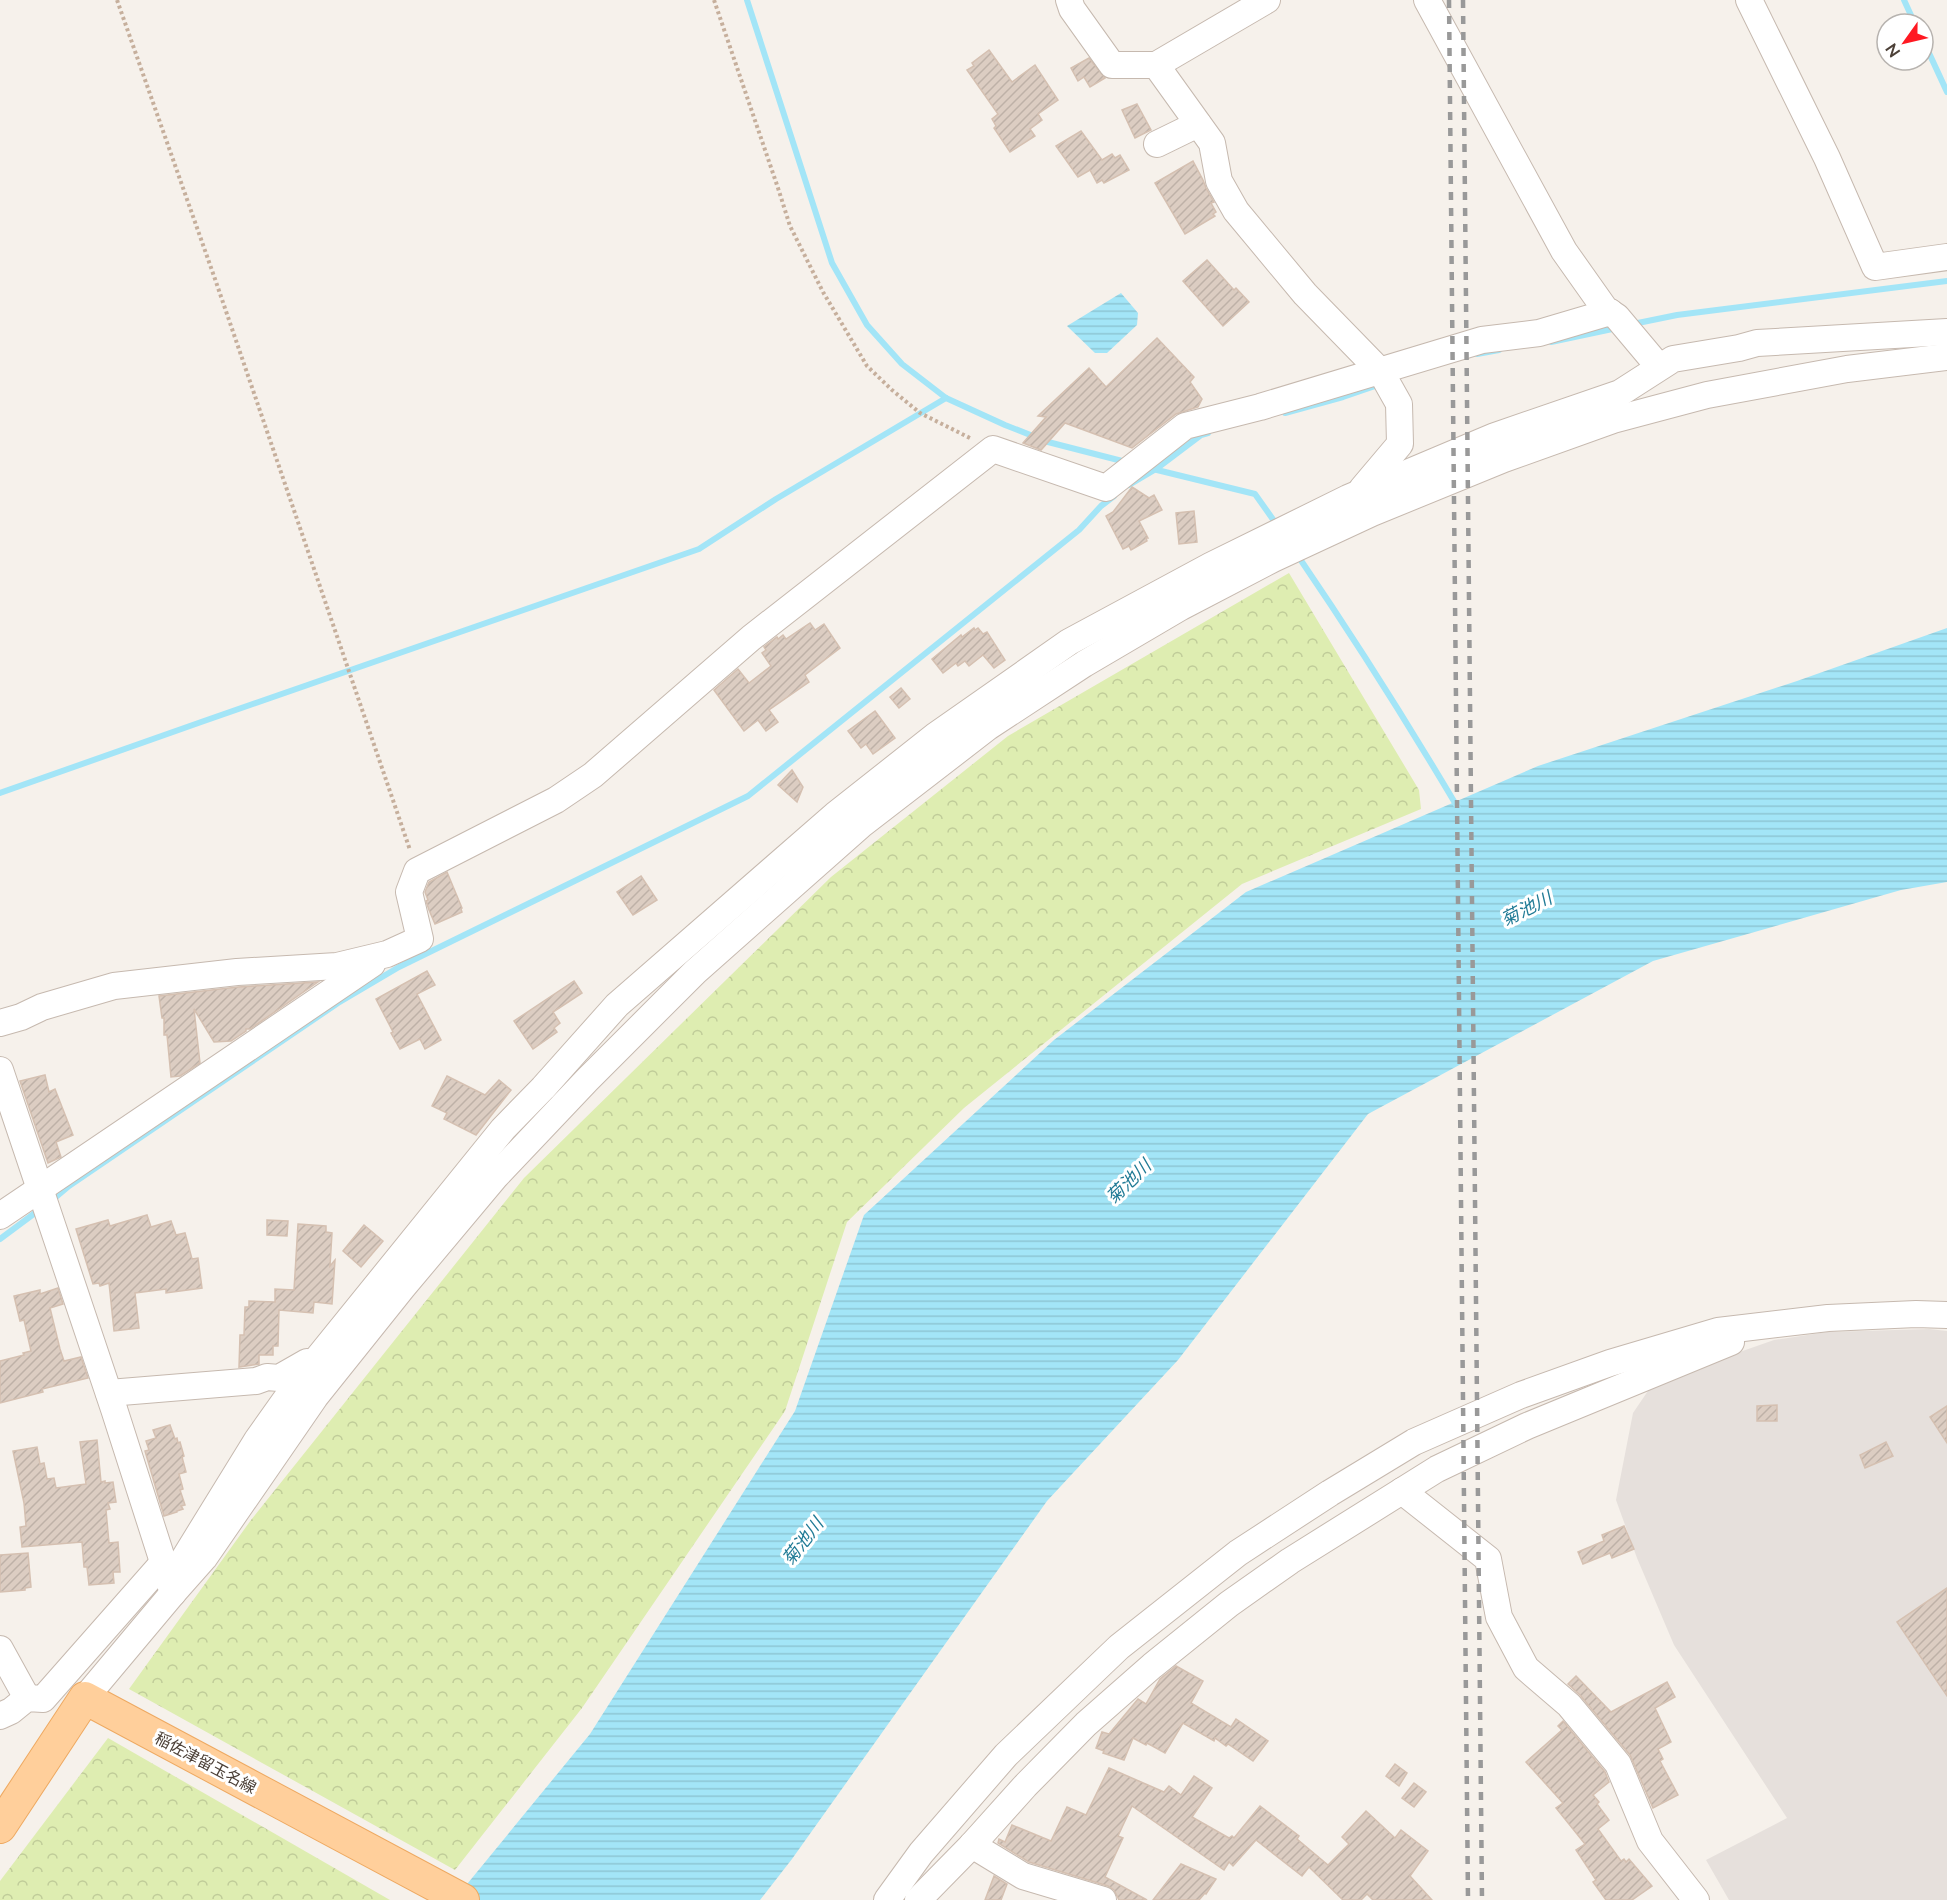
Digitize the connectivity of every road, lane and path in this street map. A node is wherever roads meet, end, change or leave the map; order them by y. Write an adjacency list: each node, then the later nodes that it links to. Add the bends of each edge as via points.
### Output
1 (117, 0): 20 (path)
2 (714, 0): 18 (path, via 790,226 867,366 920,413)
3 (1069, 0): 7 (street, via 1112,65)
4 (1267, 0): 7 (street)
5 (1427, 0): 11 (street, via 1564,251)
6 (1749, 0): 10 (street, via 1827,158 1875,267)
7 (1156, 65): 8 (street)
8 (1197, 124): 9 (street); 17 (street, via 1212,143 1219,181 1236,211 1305,294)
9 (1157, 144)
10 (1947, 257)
11 (1613, 315): 15 (street); 17 (street, via 1539,333 1482,340)
12 (1947, 332): 13 (street)
13 (1757, 343): 15 (street, via 1673,359); 16 (street, via 1854,355)
14 (1947, 357): 16 (street)
15 (1659, 367): 19 (street, via 1620,393 1495,436)
16 (1870, 367): 31 (street, via 1707,395 1613,420 1372,513 1181,607 1084,664 988,728 861,825 695,972 587,1080 496,1176 340,1364 204,1558)
17 (1381, 372): 18 (street, via 1185,426 1106,488); 19 (street, via 1399,404 1400,444)
18 (993, 449): 20 (street, via 751,638 593,775 555,800)
19 (1358, 494): 28 (street, via 1210,566 1069,642 935,736 835,815 617,1005 503,1129)
20 (417, 871): 21 (street, via 409,892 420,939)
21 (387, 954): 22 (street, via 337,966 114,986); 24 (street)
22 (0, 1023)
23 (0, 1070): 24 (street)
24 (41, 1191): 25 (street); 29 (street)
25 (0, 1216)
26 (1947, 1315): 27 (street, via 1828,1318)
27 (1777, 1324): 30 (street, via 1527,1426 1437,1469); 39 (street, via 1718,1331 1521,1395 1414,1442 1330,1493 1238,1553 1119,1647 1006,1755)
28 (320, 1354): 29 (street, via 279,1378); 31 (street, via 257,1440)
29 (109, 1394): 31 (street)
30 (1402, 1491): 37 (street, via 1229,1604 1152,1666 1086,1724); 42 (street, via 1488,1559 1499,1617 1527,1668 1569,1705 1618,1764 1650,1841)
31 (168, 1580): 33 (street, via 44,1699); 34 (street)
32 (0, 1649): 33 (street)
33 (27, 1698): 35 (street)
34 (85, 1698): 36 (main road); 38 (main road, 稲佐津留玉名線)
35 (0, 1716)
36 (0, 1827)
37 (972, 1845): 40 (street); 41 (street, via 1023,1876)
38 (463, 1900)
39 (887, 1900)
40 (918, 1900)
41 (1103, 1900)
42 (1696, 1900)

